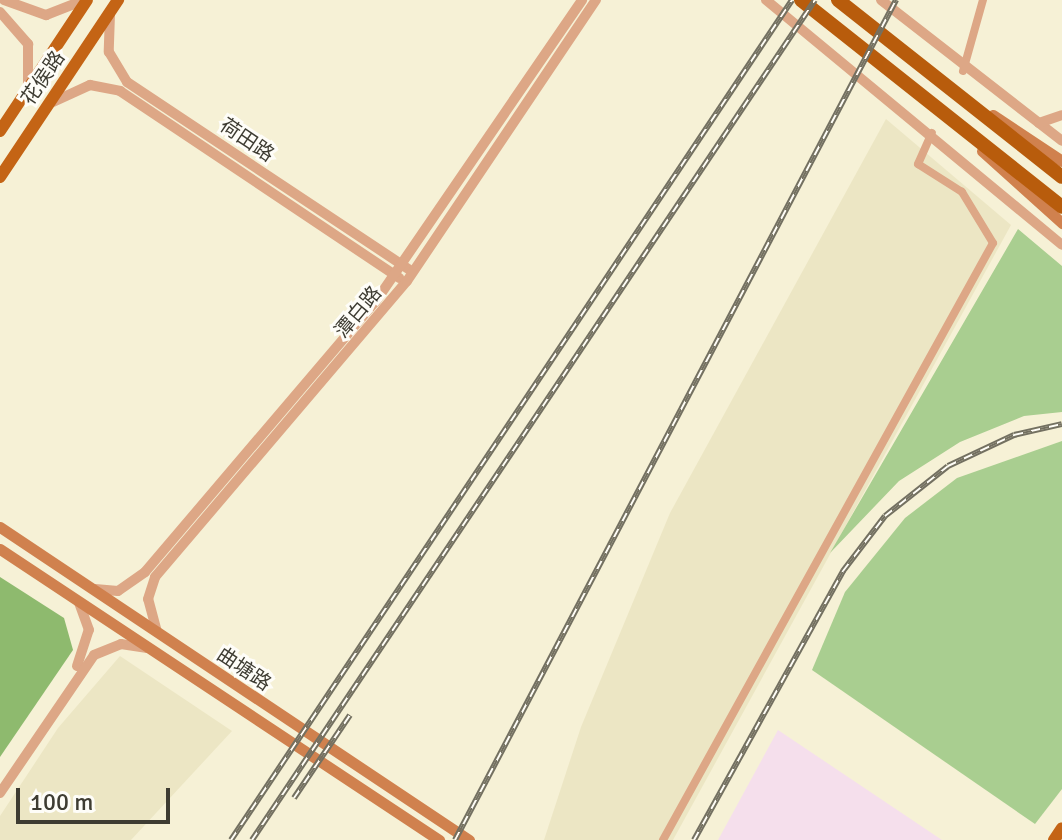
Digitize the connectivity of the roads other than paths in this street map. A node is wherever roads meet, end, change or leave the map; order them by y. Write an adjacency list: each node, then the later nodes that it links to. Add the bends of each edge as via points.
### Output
1 (4, 0): 2 (street, via 46,15)
2 (86, 0): 14 (main road, 花侯路)
3 (582, 0): 28 (street, 潭白路)
4 (596, 0): 32 (street, 潭白路)
5 (766, 0): 21 (street)
6 (801, 0): 15 (highway)
7 (838, 0): 13 (highway)
8 (881, 0): 12 (street)
9 (983, 0): 12 (street)
10 (115, 4): 16 (main road, 花侯路); 30 (street, 荷田路, via 109,52 127,82)
11 (0, 12): 14 (street, via 28,44)
12 (963, 71): 18 (street)
13 (936, 78): 23 (main road); 25 (highway)
14 (27, 91): 20 (main road, 花侯路)
15 (927, 103): 26 (highway); 27 (main road)
16 (48, 106): 24 (main road, 花侯路); 31 (street, 荷田路, via 81,87 120,91)
17 (1062, 115): 18 (street)
18 (1036, 122): 22 (street)
19 (1062, 123): 22 (street)
20 (0, 131)
21 (932, 133): 29 (street); 46 (street, via 918,164 962,192 993,243)
22 (1062, 140)
23 (1062, 161)
24 (0, 177)
25 (1062, 177)
26 (1062, 207)
27 (1062, 223)
28 (421, 240): 30 (street, via 402,252); 32 (street, 潭白路)
29 (1062, 245)
30 (378, 249): 32 (street, 荷田路)
31 (367, 257): 33 (street, 荷田路); 34 (street, via 380,279)
32 (408, 269): 33 (street, 潭白路)
33 (400, 279): 34 (street, 潭白路); 39 (street, 潭白路, via 155,577 148,599)
34 (375, 302): 37 (street, 潭白路, via 137,581 118,591)
35 (0, 527): 37 (main road, 曲塘路)
36 (0, 549): 38 (main road, 曲塘路)
37 (87, 586): 39 (main road, 曲塘路)
38 (78, 601): 40 (main road, 曲塘路); 41 (street, via 89,630 82,658)
39 (158, 633): 45 (main road, 曲塘路)
40 (149, 648): 42 (street, via 121,644 94,655); 44 (main road, 曲塘路)
41 (0, 780)
42 (0, 793)
43 (1062, 828): 47 (main road)
44 (439, 840)
45 (469, 840)
46 (663, 840)
47 (1054, 840)

